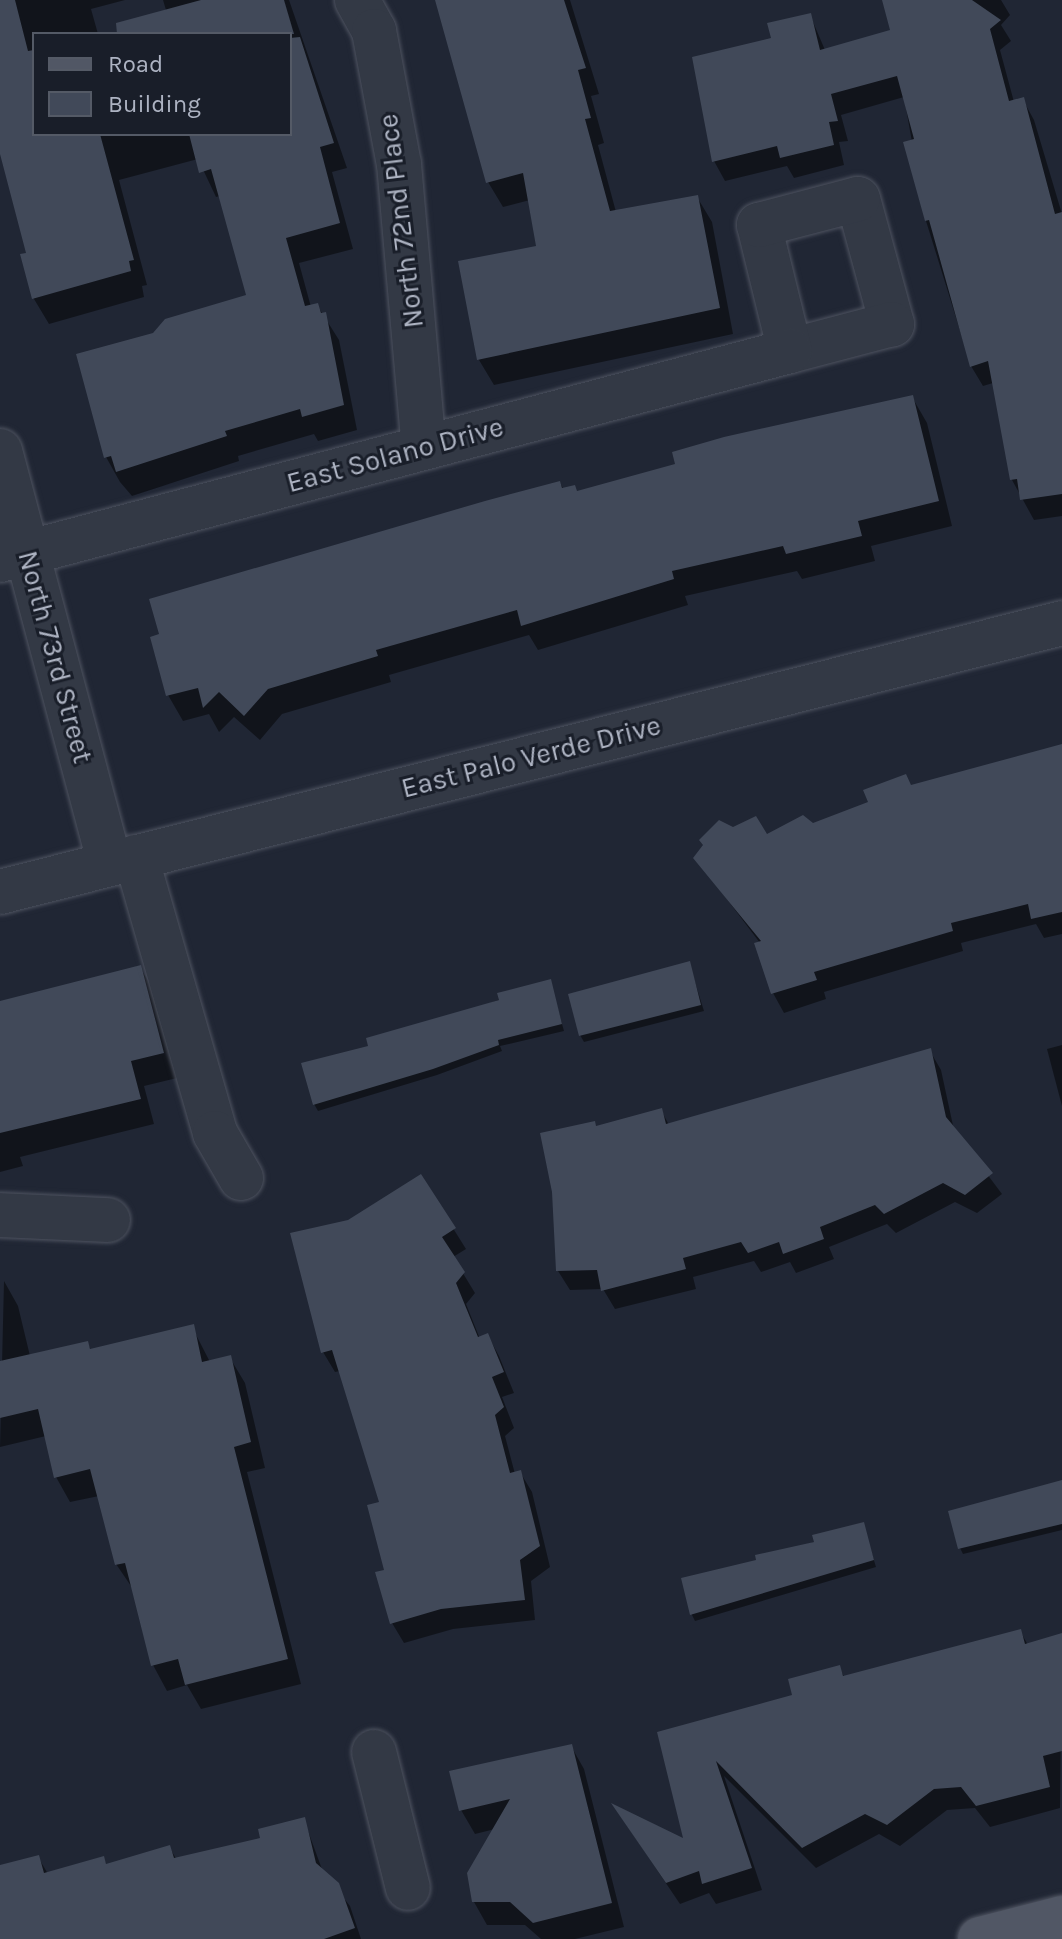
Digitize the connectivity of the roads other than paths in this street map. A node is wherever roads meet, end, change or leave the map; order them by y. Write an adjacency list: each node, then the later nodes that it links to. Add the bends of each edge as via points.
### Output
1 (357, 0): 3 (street, North 72nd Place, via 374,31 399,164)
2 (790, 351): 3 (street, East Solano Drive)
3 (424, 447): 5 (street, East Solano Drive)
4 (0, 451): 5 (street, North 73rd Street)
5 (14, 556): 7 (street, North 73rd Street)
6 (1062, 623): 7 (street, East Palo Verde Drive)
7 (123, 860): 8 (street, East Palo Verde Drive); 9 (street, North 73rd Street, via 215,1133)
8 (0, 892)
9 (241, 1178)
10 (0, 1215): 11 (street)
11 (108, 1220)
12 (374, 1752): 13 (street)
13 (408, 1888)
14 (1062, 1918): 15 (main road)
15 (980, 1939)

